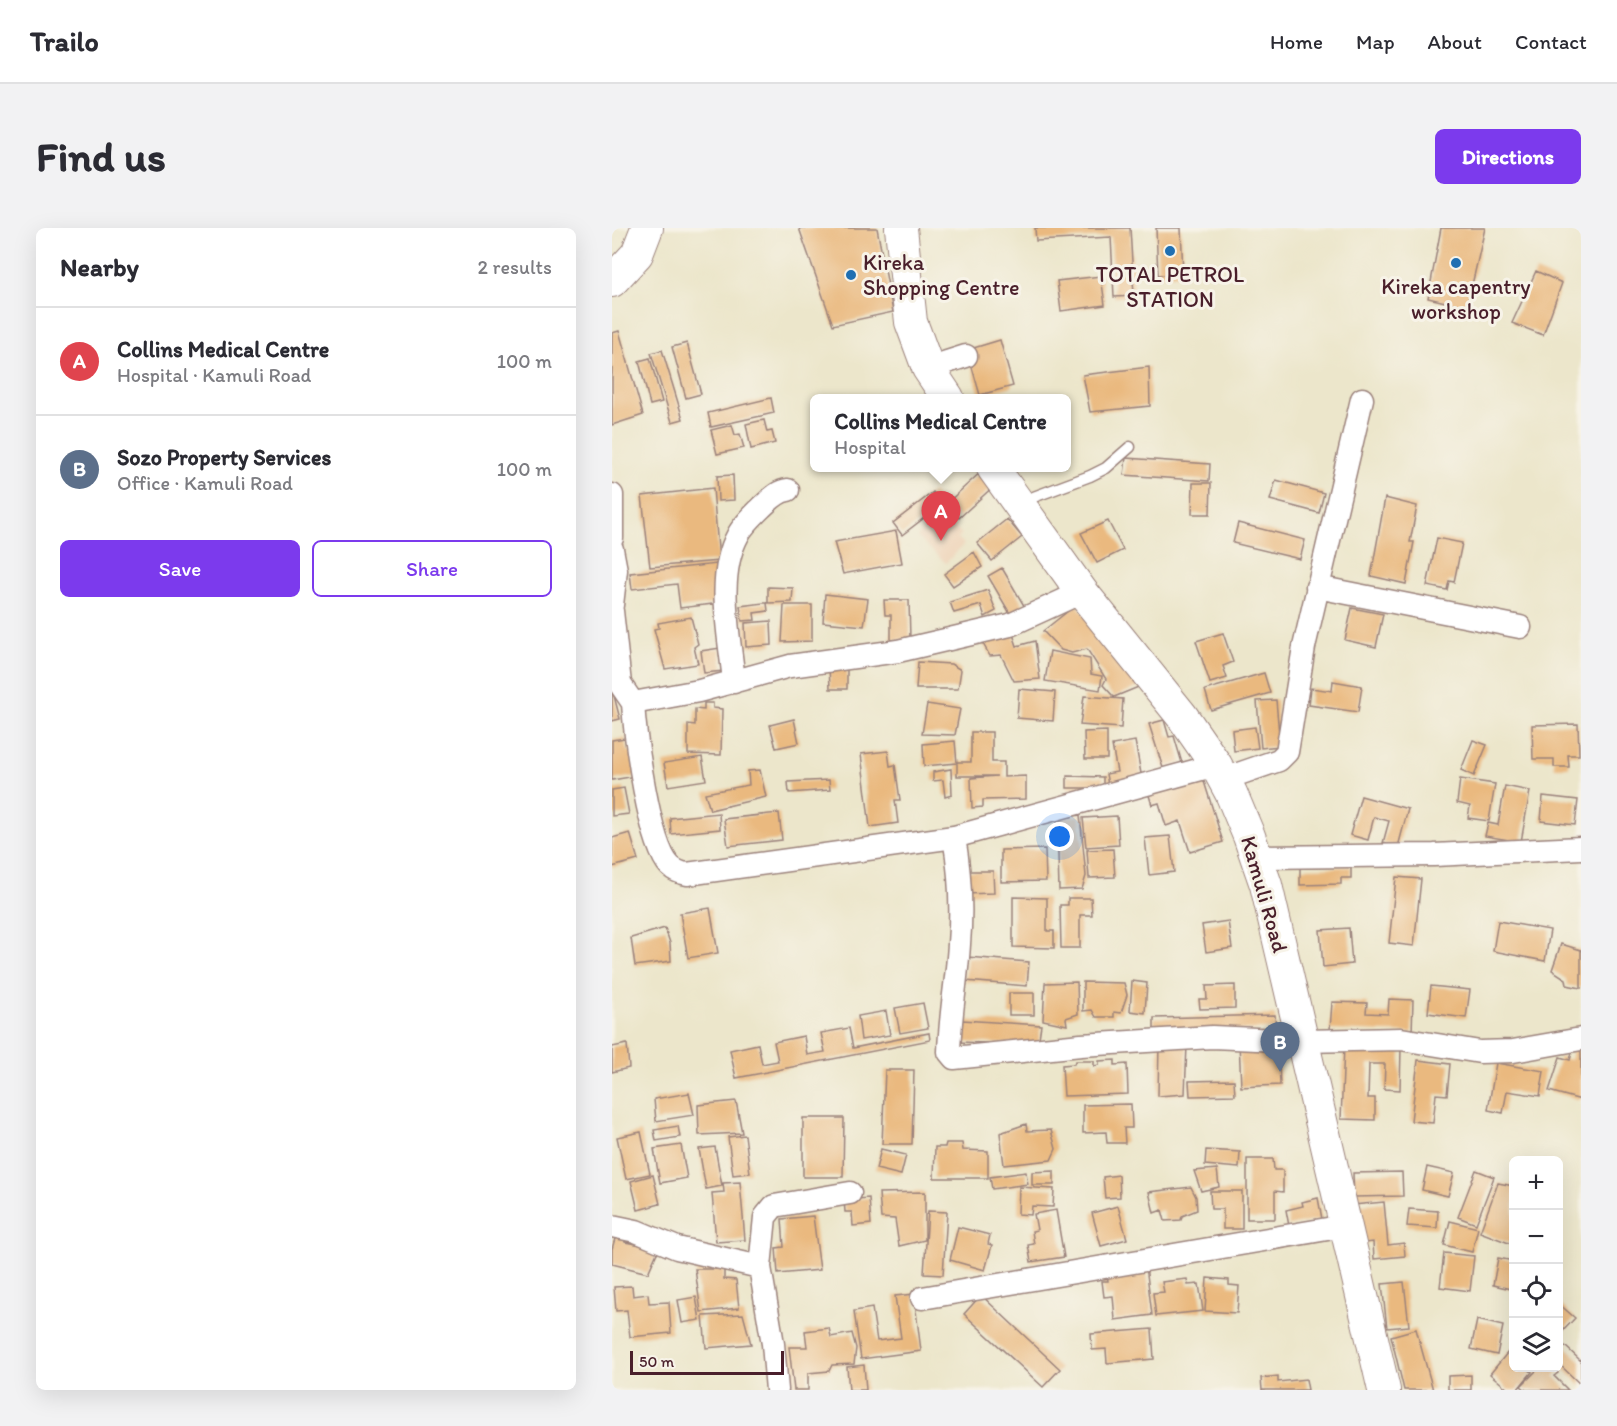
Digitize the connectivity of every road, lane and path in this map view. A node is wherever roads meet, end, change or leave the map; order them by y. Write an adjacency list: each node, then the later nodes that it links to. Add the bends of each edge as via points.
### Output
1 (647, 228): 3 (street, via 637,254)
2 (901, 228): 5 (street, via 911,322)
3 (612, 281)
4 (966, 356): 5 (street)
5 (928, 368): 6 (street)
6 (945, 394)
7 (1362, 399): 15 (street)
8 (1130, 447): 12 (lane, via 1098,472)
9 (996, 472): 12 (street, Kamuli Road)
10 (788, 490): 20 (street, via 781,490 738,535 731,557 727,581)
11 (612, 495): 13 (street)
12 (1017, 503): 16 (street, Kamuli Road)
13 (612, 538)
14 (612, 549): 17 (street, via 616,570)
15 (1317, 587): 19 (street); 22 (street, via 1287,752 1279,760)
16 (1082, 592): 20 (street, via 1010,625 898,651 790,666); 22 (street, Kamuli Road, via 1182,716)
17 (612, 605)
18 (612, 611): 21 (street, via 620,684)
19 (1520, 627)
20 (734, 682): 21 (street)
21 (633, 703): 23 (street, via 656,837 676,871 687,874)
22 (1220, 772): 23 (street); 25 (street, Kamuli Road)
23 (954, 837): 27 (street, via 961,904 950,1016 952,1057 1212,1037)
24 (1581, 848): 25 (street)
25 (1258, 857): 27 (street, Kamuli Road)
26 (1581, 1039): 27 (street, via 1513,1051 1480,1052 1401,1039)
27 (1304, 1041): 30 (street, Kamuli Road)
28 (850, 1193): 31 (street, via 774,1206 765,1217)
29 (612, 1226): 31 (street, via 677,1248)
30 (1345, 1226): 32 (street); 34 (street, Kamuli Road)
31 (760, 1267): 33 (street)
32 (922, 1298)
33 (777, 1390)
34 (1384, 1390)

